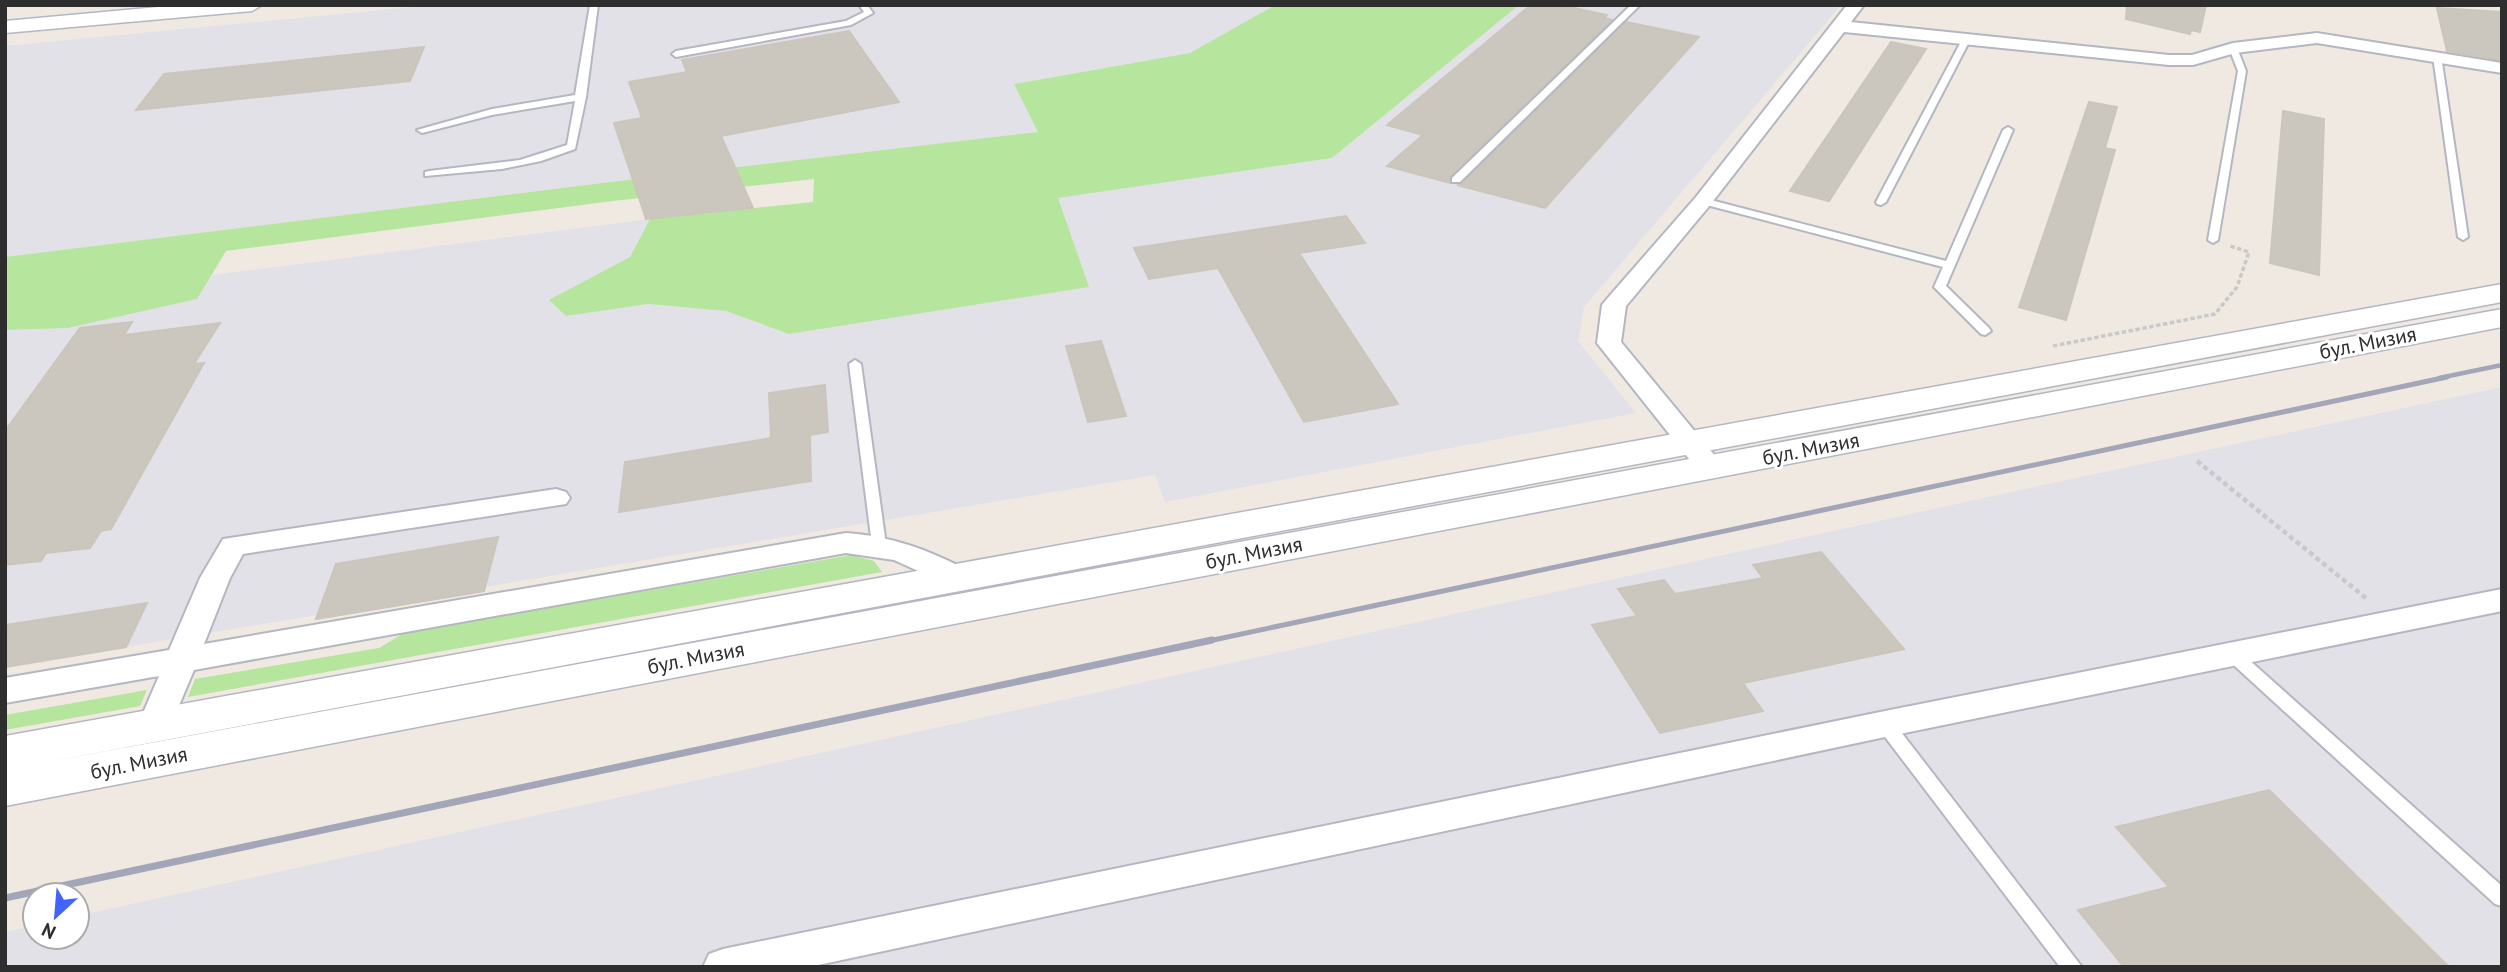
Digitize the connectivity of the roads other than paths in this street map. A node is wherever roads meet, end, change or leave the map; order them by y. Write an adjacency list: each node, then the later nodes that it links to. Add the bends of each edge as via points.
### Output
1 (131, 5): 7 (street)
2 (252, 5): 9 (street)
3 (594, 5): 15 (lane)
4 (863, 5): 12 (lane, via 869,13 848,23)
5 (1636, 5): 19 (lane)
6 (1856, 5): 8 (street)
7 (5, 16)
8 (1837, 26): 10 (street); 20 (street)
9 (5, 27)
10 (1966, 40): 11 (street, via 2169,60 2193,60); 21 (lane)
11 (2233, 48): 13 (street, via 2317,38); 23 (lane, via 2242,71)
12 (676, 54)
13 (2437, 56): 14 (street); 22 (lane)
14 (2502, 68)
15 (581, 97): 16 (lane); 18 (lane, via 572,147 545,159 498,168)
16 (422, 130)
17 (2008, 130): 24 (lane)
18 (429, 174)
19 (1456, 180)
20 (1703, 201): 24 (lane); 29 (street, via 1615,304 1609,343)
21 (1881, 202)
22 (2463, 237)
23 (2213, 240)
24 (1949, 265): 27 (lane, via 1940,286)
25 (2502, 293): 29 (street, бул. Мизия)
26 (2502, 318): 29 (street, бул. Мизия)
27 (1985, 331)
28 (855, 364): 31 (lane)
29 (1700, 455): 32 (street, бул. Мизия); 40 (street, бул. Мизия)
30 (556, 498): 35 (street, via 233,546 215,578)
31 (879, 545): 32 (street, via 909,553); 35 (street, via 846,543)
32 (958, 578): 38 (street, бул. Мизия)
33 (2502, 600): 34 (street)
34 (2232, 654): 37 (street); 41 (lane)
35 (183, 660): 36 (street); 38 (street)
36 (5, 691)
37 (1885, 724): 42 (street); 43 (lane)
38 (153, 727): 39 (street, бул. Мизия)
39 (5, 752)
40 (5, 788)
41 (2502, 898)
42 (723, 967)
43 (2072, 967)

